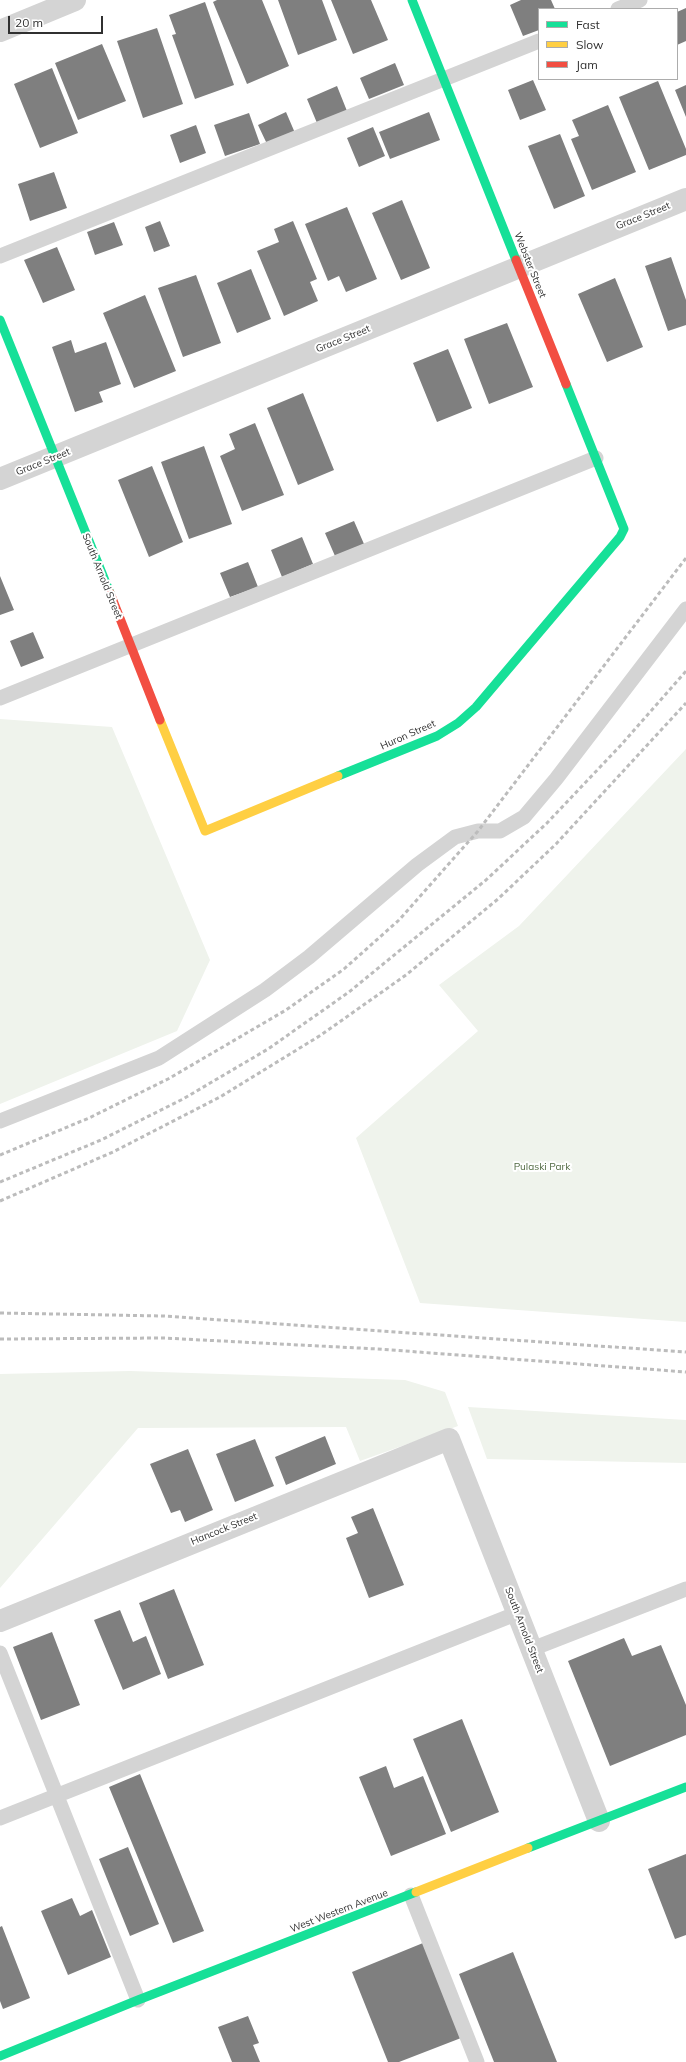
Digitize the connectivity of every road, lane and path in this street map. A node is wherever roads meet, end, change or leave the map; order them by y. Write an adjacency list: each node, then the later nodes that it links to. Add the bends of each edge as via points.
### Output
1 (75, 0): 5 (street)
2 (412, 0): 7 (street, Webster Street)
3 (640, 0): 4 (lane)
4 (620, 8)
5 (0, 30)
6 (538, 41): 7 (lane)
7 (444, 80): 9 (lane); 10 (street, Webster Street)
8 (686, 199): 10 (street, Grace Street)
9 (0, 256)
10 (519, 266): 12 (street, Grace Street); 13 (street, Webster Street)
11 (0, 320): 12 (street, South Arnold Street)
12 (55, 458): 14 (street, Grace Street); 17 (street, South Arnold Street)
13 (596, 458): 15 (street, Webster Street, via 624,529); 17 (lane)
14 (0, 480)
15 (620, 538): 19 (street, Huron Street, via 476,707 458,723 437,736)
16 (686, 609): 20 (lane, via 524,817 500,831 455,837 417,865 309,957 265,990 159,1058)
17 (131, 647): 18 (lane); 19 (street, South Arnold Street)
18 (0, 698)
19 (205, 831)
20 (0, 1121)
21 (449, 1439): 23 (street, South Arnold Street); 24 (street, Hancock Street)
22 (686, 1589): 25 (lane)
23 (518, 1613): 25 (street, South Arnold Street); 28 (lane)
24 (0, 1621)
25 (532, 1649): 30 (street, South Arnold Street)
26 (0, 1653): 28 (lane)
27 (686, 1787): 30 (street, West Western Avenue)
28 (57, 1796): 29 (lane); 32 (lane)
29 (0, 1818)
30 (599, 1821): 31 (street, West Western Avenue)
31 (411, 1895): 32 (street, West Western Avenue); 34 (lane)
32 (138, 2000): 33 (street, West Western Avenue)
33 (10, 2056)
34 (477, 2062)

